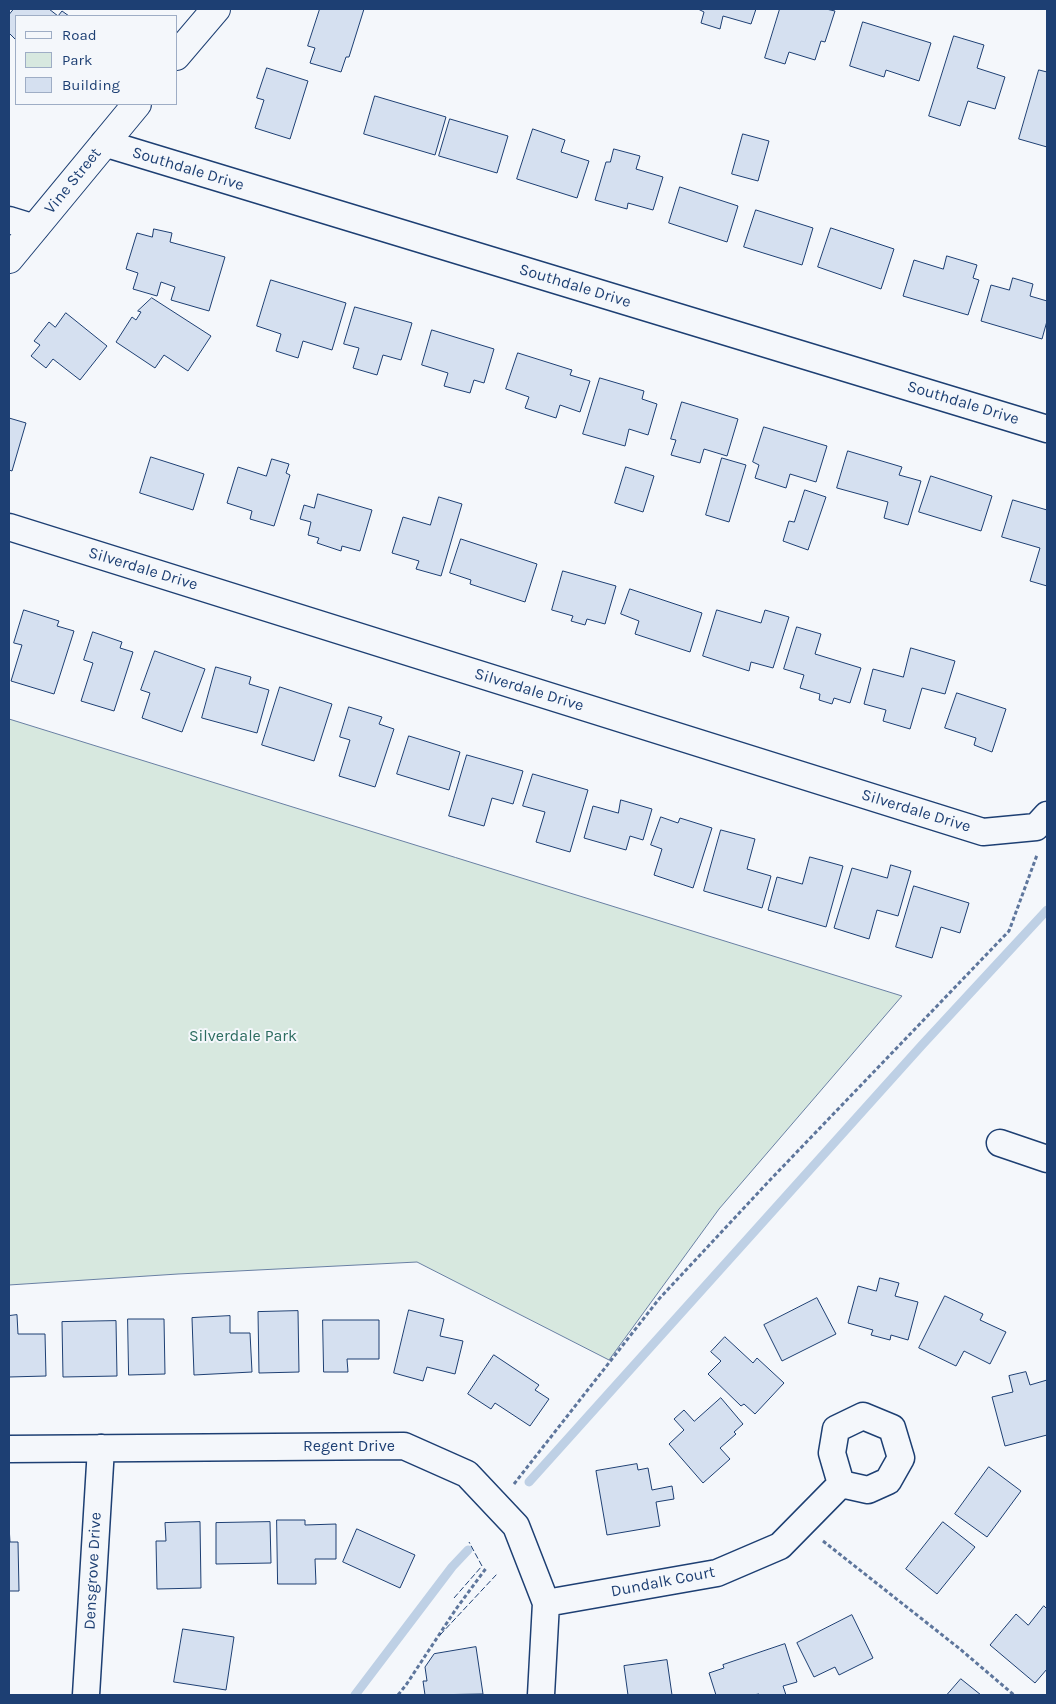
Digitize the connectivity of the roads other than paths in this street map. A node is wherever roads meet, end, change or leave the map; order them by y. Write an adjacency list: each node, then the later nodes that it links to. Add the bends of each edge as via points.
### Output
1 (216, 9): 2 (street)
2 (178, 54)
3 (136, 105): 4 (street, Vine Street)
4 (104, 143): 6 (street, Vine Street); 8 (street, Southdale Drive)
5 (9, 220): 6 (street)
6 (35, 228): 7 (street, Vine Street)
7 (9, 259)
8 (1047, 429)
9 (9, 527): 10 (street, Silverdale Drive, via 983,832 1036,828)
10 (1047, 815)
11 (1000, 1143): 12 (street)
12 (1047, 1159)
13 (101, 1448): 14 (street, Regent Drive); 16 (street, Regent Drive, via 404,1446 467,1474 516,1526); 17 (street, Densgrove Drive)
14 (9, 1449)
15 (841, 1484): 16 (street, Dundalk Court, via 780,1546 717,1573)
16 (546, 1603): 18 (street, Regent Drive)
17 (86, 1695)
18 (541, 1695)

